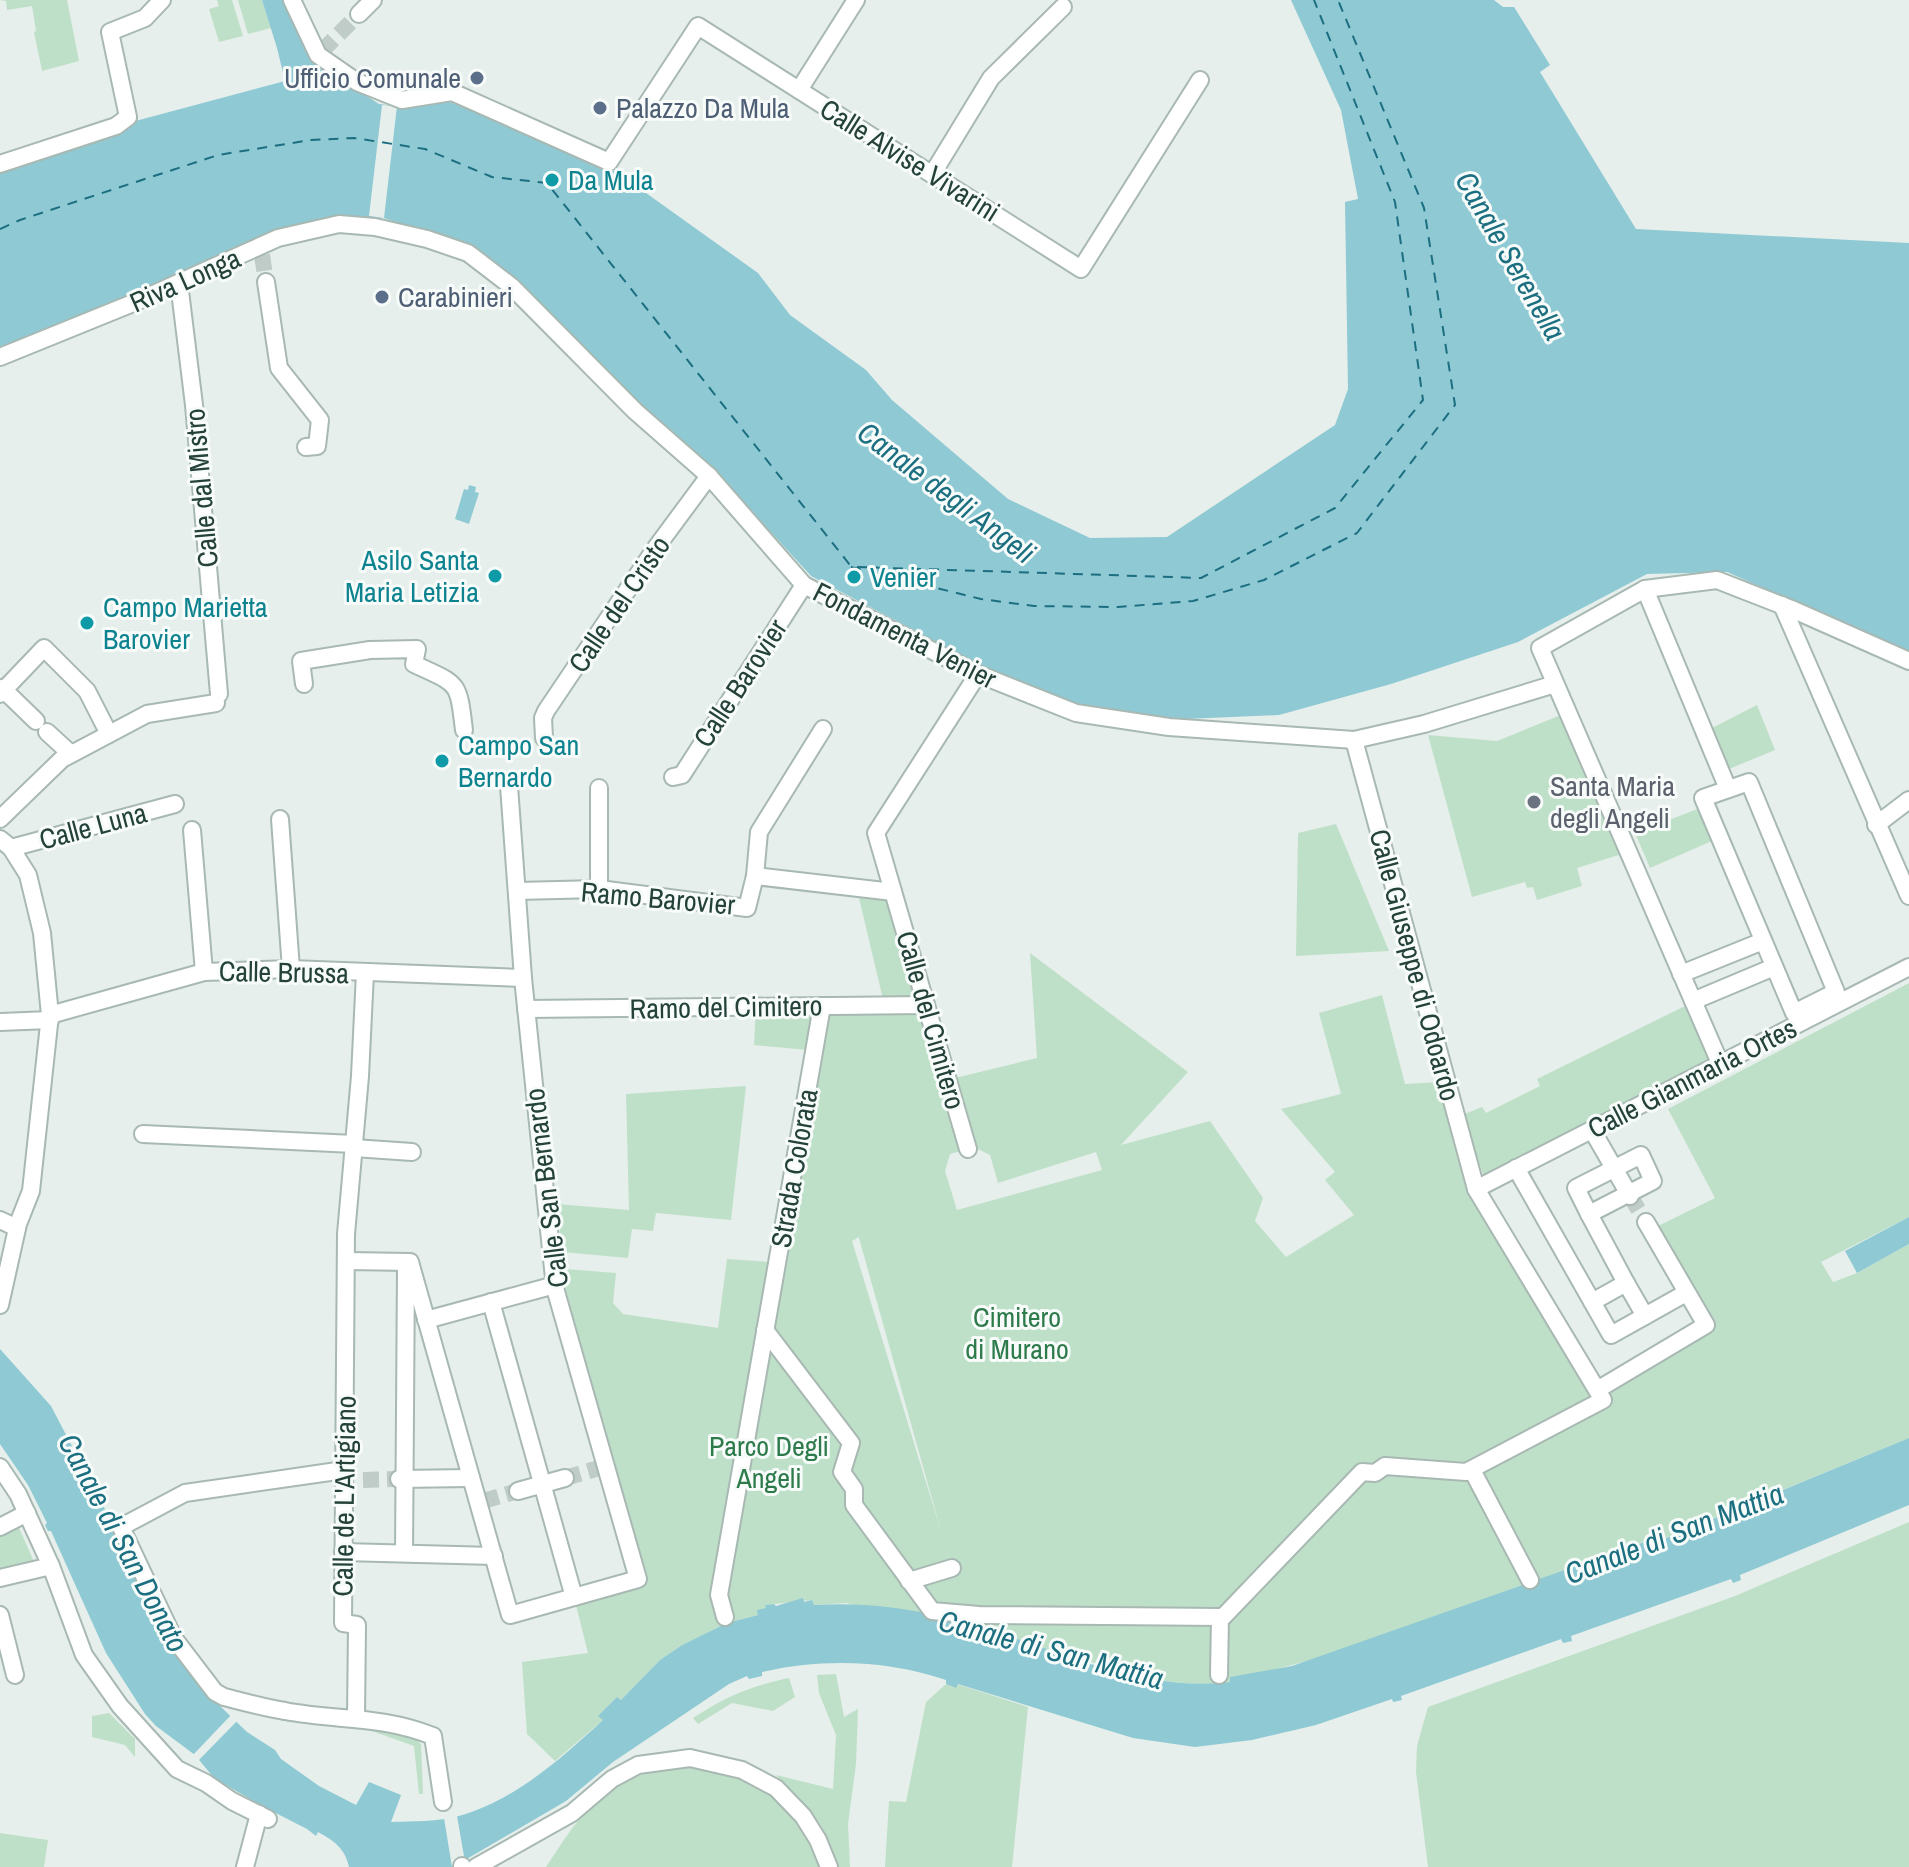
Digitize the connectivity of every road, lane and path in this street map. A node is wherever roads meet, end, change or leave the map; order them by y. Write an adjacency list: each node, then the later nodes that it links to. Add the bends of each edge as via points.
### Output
1 (162, 0): 9 (street, via 145,18 110,32 128,117 116,126)
2 (292, 0): 8 (street, Calle Alvise Vivarini, via 320,53 357,82 402,100 452,92 609,162 698,26)
3 (373, 0): 6 (street)
4 (856, 0): 8 (street)
5 (1063, 7): 10 (street, via 991,78)
6 (359, 14)
7 (1200, 80): 10 (street, Calle Alvise Vivarini, via 1081,269)
8 (799, 90): 10 (street, Calle Alvise Vivarini)
9 (0, 164)
10 (933, 173)
11 (375, 227): 13 (street, Riva Longa, via 339,224 278,238 262,250); 16 (street, Fondamenta Venier, via 427,239 479,261)
12 (266, 282): 15 (street, via 279,368 320,420 317,446)
13 (179, 283): 14 (street, Riva Longa); 27 (street, Calle dal Mistro, via 218,698 147,714)
14 (0, 357)
15 (306, 447)
16 (709, 476): 17 (street, Fondamenta Venier); 28 (street, Calle del Cristo, via 546,711)
17 (804, 585): 21 (street, Fondamenta Venier); 31 (street, Calle Barovier, via 682,775)
18 (1645, 589): 19 (street, via 1717,580); 23 (street, via 1540,648); 34 (street)
19 (1782, 605): 20 (street); 39 (street)
20 (1909, 661)
21 (978, 674): 29 (street, Fondamenta Venier, via 1076,713 1169,727); 46 (street, Calle del Cimitero, via 876,833)
22 (304, 684): 26 (street, via 301,661 417,649 414,664 453,682 459,692)
23 (1555, 684): 29 (street, Fondamenta Venier); 53 (street)
24 (2, 691): 27 (street, via 44,648 87,691); 30 (street)
25 (823, 729): 42 (street, Ramo Barovier, via 759,832)
26 (464, 730)
27 (109, 734): 30 (street)
28 (544, 738)
29 (1354, 740): 69 (street, Calle Giuseppe di Odoardo)
30 (71, 754): 37 (street)
31 (673, 777)
32 (509, 786): 45 (street, Calle San Bernardo)
33 (599, 788): 44 (street)
34 (1728, 789): 47 (street, via 1703,798); 48 (street, via 1749,782 1836,992 1794,1013)
35 (1909, 800): 39 (street)
36 (175, 804): 41 (street, Calle Luna)
37 (0, 819)
38 (280, 819): 50 (street)
39 (1876, 825): 43 (street)
40 (192, 830): 51 (street)
41 (6, 844): 59 (street, via 28,875 42,933)
42 (755, 876): 44 (street, Ramo Barovier, via 747,908); 46 (street, Calle del Cimitero)
43 (1907, 887)
44 (599, 889): 45 (street, Ramo Barovier)
45 (517, 891): 54 (street, Calle San Bernardo)
46 (893, 892): 56 (street, Calle del Cimitero)
47 (1763, 941): 48 (street); 53 (street)
48 (1774, 967): 55 (street)
49 (1909, 967): 61 (street, Calle Gianmaria Ortes)
50 (291, 969): 51 (street, Calle Brussa); 52 (street, Calle Brussa)
51 (204, 972): 59 (street, Calle Brussa)
52 (365, 973): 54 (street, Calle Brussa); 64 (street, Calle de L'Artigiano)
53 (1681, 974): 55 (street)
54 (523, 978): 58 (street, Calle San Bernardo)
55 (1693, 1001): 61 (street)
56 (926, 1005): 57 (street, Ramo del Cimitero); 65 (street, Calle del Cimitero)
57 (822, 1006): 58 (street, Ramo del Cimitero); 85 (street, Strada Colorata)
58 (526, 1009): 78 (street, Calle San Bernardo)
59 (50, 1017): 60 (street, Calle Brussa); 74 (street, via 31,1191)
60 (0, 1022)
61 (1720, 1063): 62 (street, Calle Gianmaria Ortes)
62 (1592, 1130): 67 (street, Calle Gianmaria Ortes); 68 (street)
63 (143, 1134): 64 (street)
64 (354, 1146): 66 (street); 75 (street, Calle de L'Artigiano)
65 (968, 1149)
66 (412, 1152)
67 (1516, 1168): 69 (street, Calle Gianmaria Ortes); 81 (street)
68 (1615, 1169): 70 (street); 70 (street, via 1641,1155 1653,1181); 71 (street, via 1576,1188)
69 (1476, 1189): 86 (street, Calle Giuseppe di Odoardo)
70 (1630, 1194): 71 (street)
71 (1589, 1214): 77 (street)
72 (0, 1220): 74 (street)
73 (1646, 1222): 79 (street)
74 (17, 1228): 82 (street)
75 (346, 1261): 76 (street); 89 (street, Calle de L'Artigiano)
76 (406, 1262): 84 (street); 92 (street)
77 (1626, 1283): 81 (street); 83 (street)
78 (555, 1285): 80 (street); 106 (street, Calle San Bernardo, via 638,1579)
79 (1686, 1293): 83 (street); 86 (street, via 1706,1325)
80 (491, 1302): 84 (street); 94 (street)
81 (1592, 1302): 83 (street, via 1611,1335)
82 (0, 1305)
83 (1645, 1316)
84 (426, 1320): 90 (street)
85 (765, 1330): 105 (street, via 851,1443 842,1472 854,1489 854,1505); 108 (street, Strada Colorata, via 719,1595)
86 (1600, 1395): 88 (street)
87 (0, 1467): 96 (street)
88 (1472, 1470): 104 (street); 109 (street, via 1385,1466 1375,1473 1362,1472)
89 (344, 1475): 93 (street); 98 (street, Calle de L'Artigiano); 112 (street, via 185,1493 121,1527 173,1637 215,1692 246,1706)
90 (471, 1478): 92 (street); 100 (street)
91 (565, 1478): 94 (street)
92 (402, 1479): 99 (street)
93 (363, 1480)
94 (542, 1484): 95 (street); 106 (street)
95 (518, 1491)
96 (27, 1513): 97 (street); 101 (street)
97 (0, 1527)
98 (343, 1552): 99 (street); 112 (street, Calle de L'Artigiano, via 343,1623 357,1625)
99 (404, 1553): 100 (street)
100 (494, 1556): 106 (street, via 510,1615)
101 (51, 1566): 103 (street); 114 (street, via 84,1655 120,1706 184,1770 264,1816)
102 (952, 1568): 105 (street)
103 (0, 1578)
104 (1530, 1580)
105 (909, 1581): 109 (street, via 932,1611)
106 (574, 1597)
107 (0, 1615): 110 (street)
108 (725, 1617)
109 (1220, 1617): 111 (street)
110 (15, 1675)
111 (1219, 1675)
112 (356, 1717): 113 (street, via 433,1736)
113 (443, 1802)
114 (245, 1867)
115 (467, 1867): 116 (street, via 572,1813 638,1765 690,1758 742,1770 776,1788 803,1816)
116 (829, 1867)

